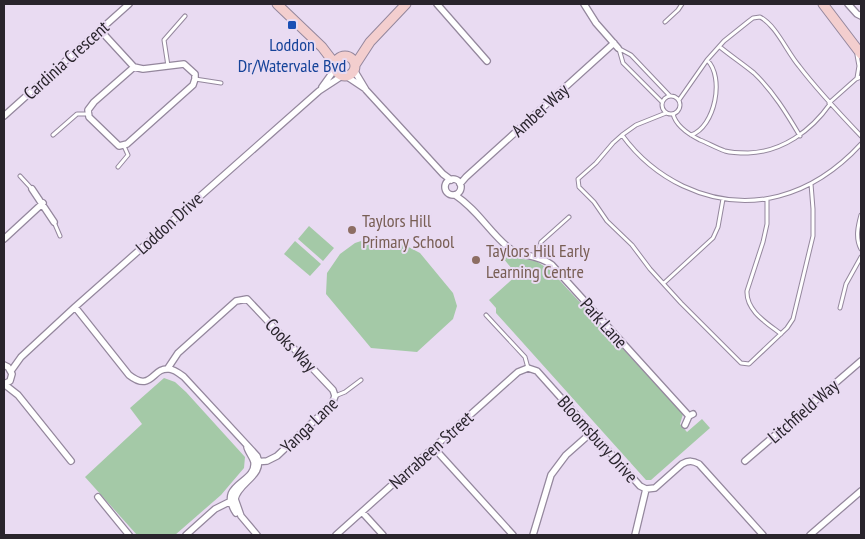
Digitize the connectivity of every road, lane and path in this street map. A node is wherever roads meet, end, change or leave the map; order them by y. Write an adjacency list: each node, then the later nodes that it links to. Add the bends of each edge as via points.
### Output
1 (129, 4): 12 (street, Cardinia Crescent)
2 (277, 4): 21 (street)
3 (406, 4): 13 (street, Loddon Drive)
4 (437, 4): 18 (street)
5 (584, 4): 14 (street)
6 (682, 4): 11 (lane)
7 (823, 4): 16 (street)
8 (848, 4): 10 (street)
9 (185, 16): 19 (lane, via 164,40)
10 (861, 16)
11 (666, 22)
12 (100, 30): 20 (street); 36 (street, Cardinia Crescent)
13 (370, 42): 21 (street, Loddon Drive); 22 (street, Loddon Drive)
14 (616, 46): 29 (lane, via 631,55); 31 (lane, via 624,63); 46 (street, Amber Way)
15 (720, 47): 17 (lane); 32 (lane, via 749,21 763,18); 40 (lane, via 765,85)
16 (859, 51): 25 (lane)
17 (707, 60): 30 (lane); 39 (lane, via 715,72 713,106 703,128)
18 (487, 61)
19 (168, 66): 20 (street); 24 (street, via 184,64 195,74)
20 (134, 67): 34 (street, via 94,102)
21 (341, 67): 22 (street, via 351,74); 22 (street, via 353,60); 27 (street, Park Lane); 28 (street, Loddon Drive); 28 (street, Loddon Drive)
22 (355, 68): 27 (street, Park Lane)
23 (861, 77): 25 (lane)
24 (195, 79): 26 (lane); 43 (street, via 193,85)
25 (856, 79): 32 (lane)
26 (221, 83)
27 (366, 90): 46 (street, Park Lane, via 442,174)
28 (319, 91): 63 (street, Loddon Drive)
29 (670, 96): 30 (lane); 31 (lane)
30 (679, 100): 35 (lane, via 680,108)
31 (662, 102): 33 (lane)
32 (829, 103): 40 (lane); 41 (lane)
33 (666, 113): 35 (lane); 38 (lane, via 636,125)
34 (88, 114): 37 (lane, via 77,114); 43 (street, via 115,144)
35 (674, 114): 39 (lane)
36 (4, 116)
37 (54, 135)
38 (622, 135): 50 (lane, via 648,165 667,179 700,194); 62 (lane, via 578,179 579,187)
39 (690, 135): 40 (lane, via 725,151 740,153 768,150)
40 (800, 136)
41 (861, 136)
42 (861, 144): 47 (lane, via 829,174)
43 (124, 146): 44 (lane, via 128,155)
44 (118, 167)
45 (20, 176): 48 (lane)
46 (455, 184): 49 (street); 49 (street, Park Lane, via 447,192); 53 (street, Park Lane)
47 (811, 184): 51 (lane); 66 (lane, via 813,236 793,319)
48 (32, 189): 52 (street)
49 (456, 195): 53 (street, Park Lane)
50 (723, 199): 51 (lane); 62 (lane, via 713,238)
51 (767, 199): 66 (lane, via 767,224 746,299 749,307)
52 (43, 203): 56 (street); 58 (street)
53 (468, 203): 60 (street, Park Lane, via 510,249)
54 (861, 215): 59 (lane, via 858,240)
55 (569, 218): 60 (lane, via 541,242)
56 (54, 222): 57 (lane)
57 (60, 236)
58 (4, 239)
59 (861, 249)
60 (537, 257): 77 (street, Park Lane, via 552,265 691,415)
61 (861, 257): 64 (lane, via 846,284)
62 (664, 283): 66 (lane, via 741,363 749,364)
63 (75, 307): 67 (street, Loddon Drive); 70 (street, via 135,379 151,380)
64 (840, 308)
65 (486, 316): 71 (lane, Bloomsbury Drive, via 525,357)
66 (781, 334)
67 (21, 357): 69 (street, Loddon Drive); 72 (street, Loddon Drive)
68 (861, 360): 81 (street, Litchfield Way)
69 (5, 365): 72 (street)
70 (168, 368): 76 (street, Cooks Way, via 178,353 243,298 250,301); 82 (street, via 184,377 247,447)
71 (528, 368): 78 (street, Bloomsbury Drive, via 537,371); 79 (street, Narrabeen Street, via 518,372)
72 (11, 375): 74 (street, Loddon Drive); 75 (street)
73 (361, 380): 76 (lane, Yanga Lane)
74 (4, 384): 75 (street)
75 (18, 395): 80 (street)
76 (335, 396): 82 (street, Yanga Lane, via 332,404 277,456)
77 (685, 425)
78 (592, 432): 83 (street, Bloomsbury Drive, via 634,480); 94 (street, via 566,455 551,475)
79 (434, 448): 87 (street, Narrabeen Street); 93 (street)
80 (71, 461)
81 (745, 461)
82 (256, 462): 86 (street, via 249,475 234,488 230,495)
83 (646, 489): 95 (street); 96 (street, Bloomsbury Drive, via 656,488 682,464 693,461)
84 (861, 491): 97 (street)
85 (98, 497): 88 (street)
86 (232, 500): 89 (street, via 215,509); 90 (street)
87 (362, 512): 91 (street, Narrabeen Street); 92 (street)
88 (129, 535)
89 (186, 535)
90 (257, 535)
91 (336, 535)
92 (382, 535)
93 (513, 535)
94 (532, 535)
95 (635, 535)
96 (763, 535)
97 (810, 535)

